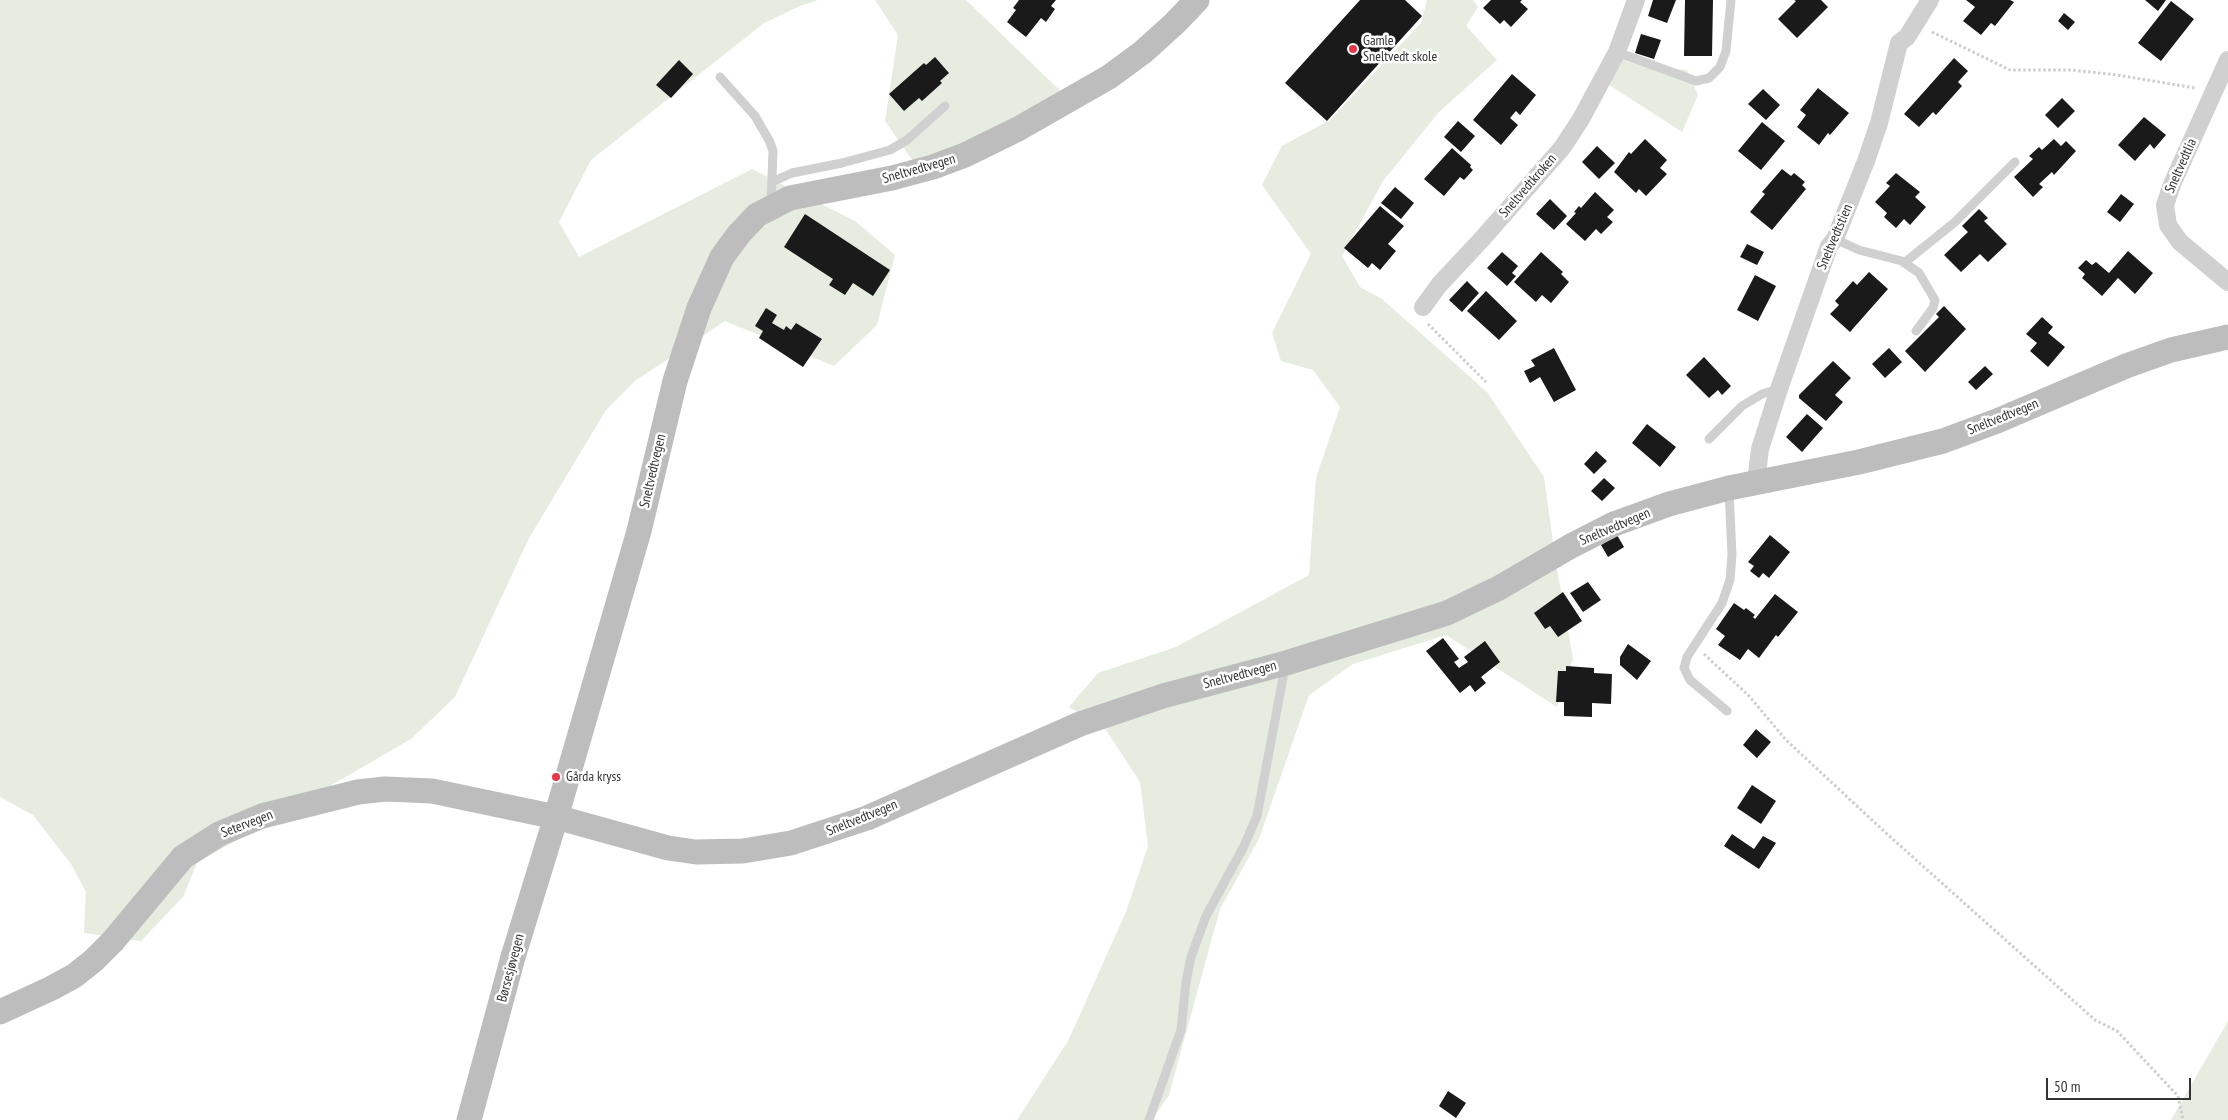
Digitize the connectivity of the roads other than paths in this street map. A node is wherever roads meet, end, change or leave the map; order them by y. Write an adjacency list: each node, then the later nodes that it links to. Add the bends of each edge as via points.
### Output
1 (1197, 0): 11 (main road, Sneltvedtvegen, via 1143,52 1109,77 1010,134 933,167 802,194)
2 (1636, 0): 5 (street, Sneltvedtkroken)
3 (1731, 0): 5 (lane, via 1726,51 1720,67 1709,78 1696,80)
4 (1930, 0): 12 (street, Sneltvedtstien, via 1916,24 1899,43 1871,146)
5 (1616, 52): 15 (street, Sneltvedtkroken, via 1562,148 1434,290)
6 (2228, 60): 14 (street, Sneltvedtlia, via 2168,195 2165,216 2180,242)
7 (720, 77): 10 (lane, via 755,116 770,142 773,151)
8 (945, 106): 10 (lane, via 907,140 890,150 792,173)
9 (2015, 162): 13 (lane, via 1955,222)
10 (772, 182): 11 (lane)
11 (771, 207): 24 (main road, Sneltvedtvegen, via 757,215 722,257 688,336 639,531)
12 (1834, 239): 13 (lane); 18 (street, Sneltvedtstien)
13 (1904, 263): 16 (lane, via 1919,274 1935,300 1931,313)
14 (2228, 282)
15 (1423, 307)
16 (1916, 331)
17 (2228, 338): 20 (main road, Sneltvedtvegen, via 2162,353 2126,366 1943,441)
18 (1779, 389): 19 (lane, via 1762,394 1742,406); 20 (street, Sneltvedtstien, via 1760,449)
19 (1709, 439)
20 (1756, 482): 21 (main road, Sneltvedtvegen)
21 (1729, 488): 22 (main road, Sneltvedtvegen, via 1614,524 1447,613); 23 (lane, via 1730,580 1722,603 1684,664 1687,676)
22 (1286, 663): 24 (main road, Sneltvedtvegen, via 1163,696 1080,724 867,818 791,843 743,851 696,852 648,844); 27 (lane, via 1256,816 1244,846 1206,916 1191,957 1181,1030)
23 (1728, 711)
24 (556, 817): 25 (main road, Setervegen, via 432,790 385,789 332,797 262,816 219,834 183,857 113,941 74,976); 26 (main road, Børsesjøvegen, via 513,957)
25 (0, 1012)
26 (470, 1120)
27 (1149, 1120)

